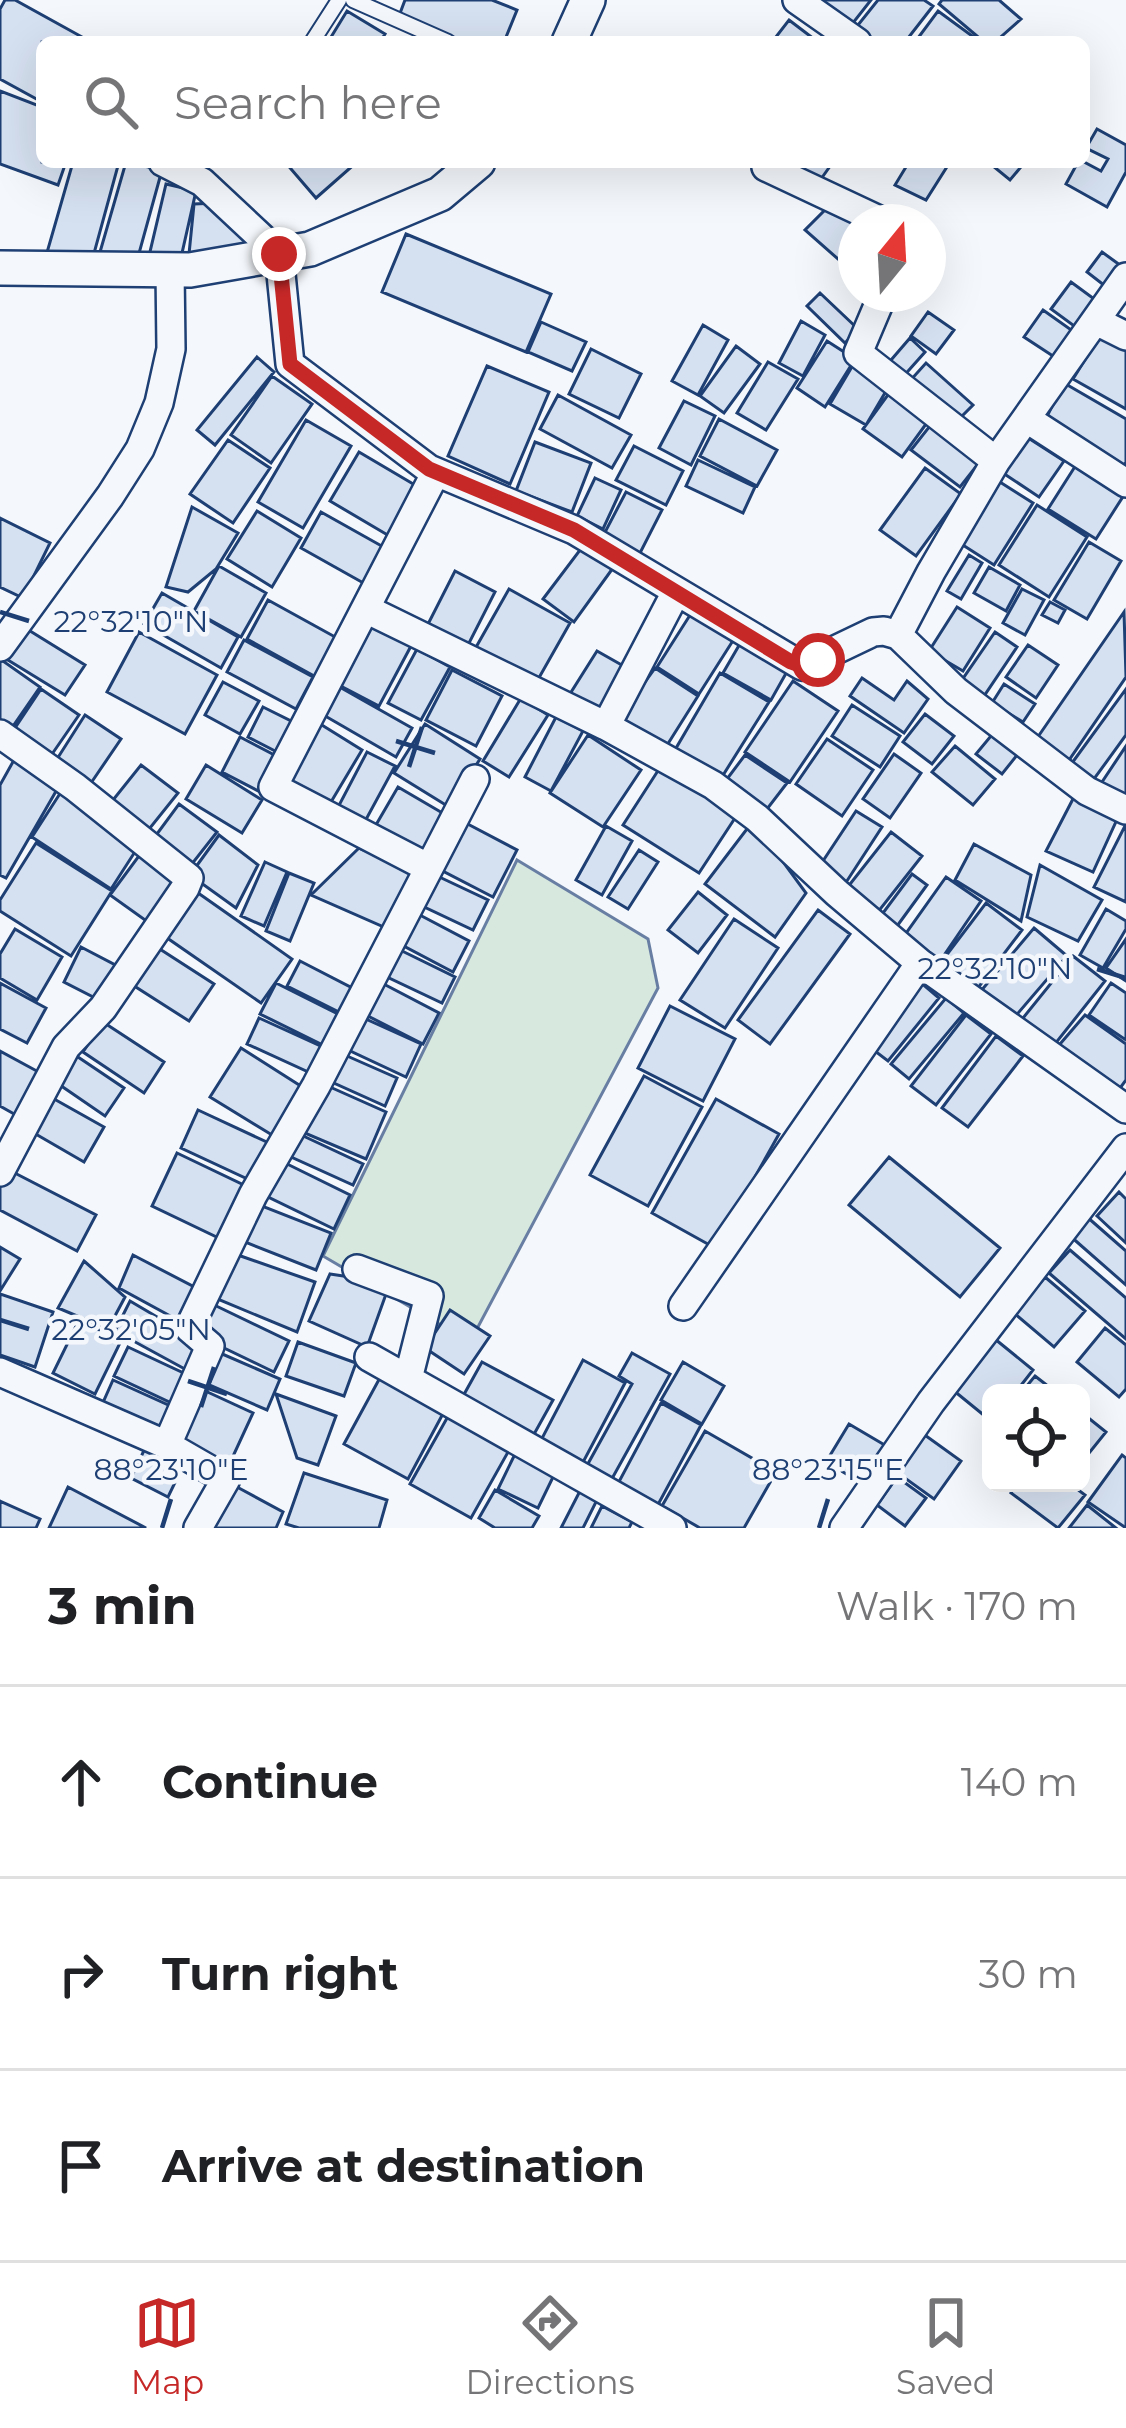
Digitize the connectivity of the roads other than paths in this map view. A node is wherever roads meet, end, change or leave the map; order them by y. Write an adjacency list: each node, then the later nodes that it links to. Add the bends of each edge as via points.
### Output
1 (339, 0): 5 (lane)
2 (352, 0): 6 (lane)
3 (588, 0): 7 (street)
4 (797, 0): 8 (street)
5 (316, 36)
6 (434, 36)
7 (571, 36)
8 (848, 36)
9 (175, 168): 13 (street, via 202,182)
10 (471, 168): 13 (street, via 440,194 310,249)
11 (768, 168): 12 (street)
12 (845, 204)
13 (279, 254): 15 (street); 22 (street, via 290,364)
14 (0, 268): 15 (street)
15 (170, 270): 27 (street, via 171,349 140,449)
16 (1126, 278): 18 (street)
17 (875, 312): 21 (street, via 858,353)
18 (1096, 320): 19 (street); 20 (street)
19 (1126, 336)
20 (1027, 419): 21 (street); 23 (street)
21 (997, 461): 26 (street)
22 (436, 472): 24 (street, via 574,530); 25 (street)
23 (1126, 483)
24 (676, 592): 26 (street, via 802,666 873,632); 28 (street)
25 (366, 609): 28 (street); 32 (street, via 273,787)
26 (898, 635): 31 (street, via 956,692 1087,791)
27 (0, 647)
28 (605, 726): 33 (street, via 713,784)
29 (0, 734): 36 (street, via 189,878 103,1008 67,1047)
30 (475, 779): 32 (street)
31 (1126, 810)
32 (428, 868): 42 (street, via 189,1328 210,1346)
33 (920, 963): 34 (street); 38 (street)
34 (1126, 1108)
35 (1126, 1148): 45 (street)
36 (0, 1172)
37 (357, 1269): 41 (street, via 429,1296)
38 (683, 1306)
39 (369, 1357): 41 (street)
40 (0, 1372): 42 (street)
41 (407, 1379): 44 (street)
42 (167, 1444): 43 (street, via 226,1479)
43 (197, 1528)
44 (671, 1528)
45 (844, 1528)

